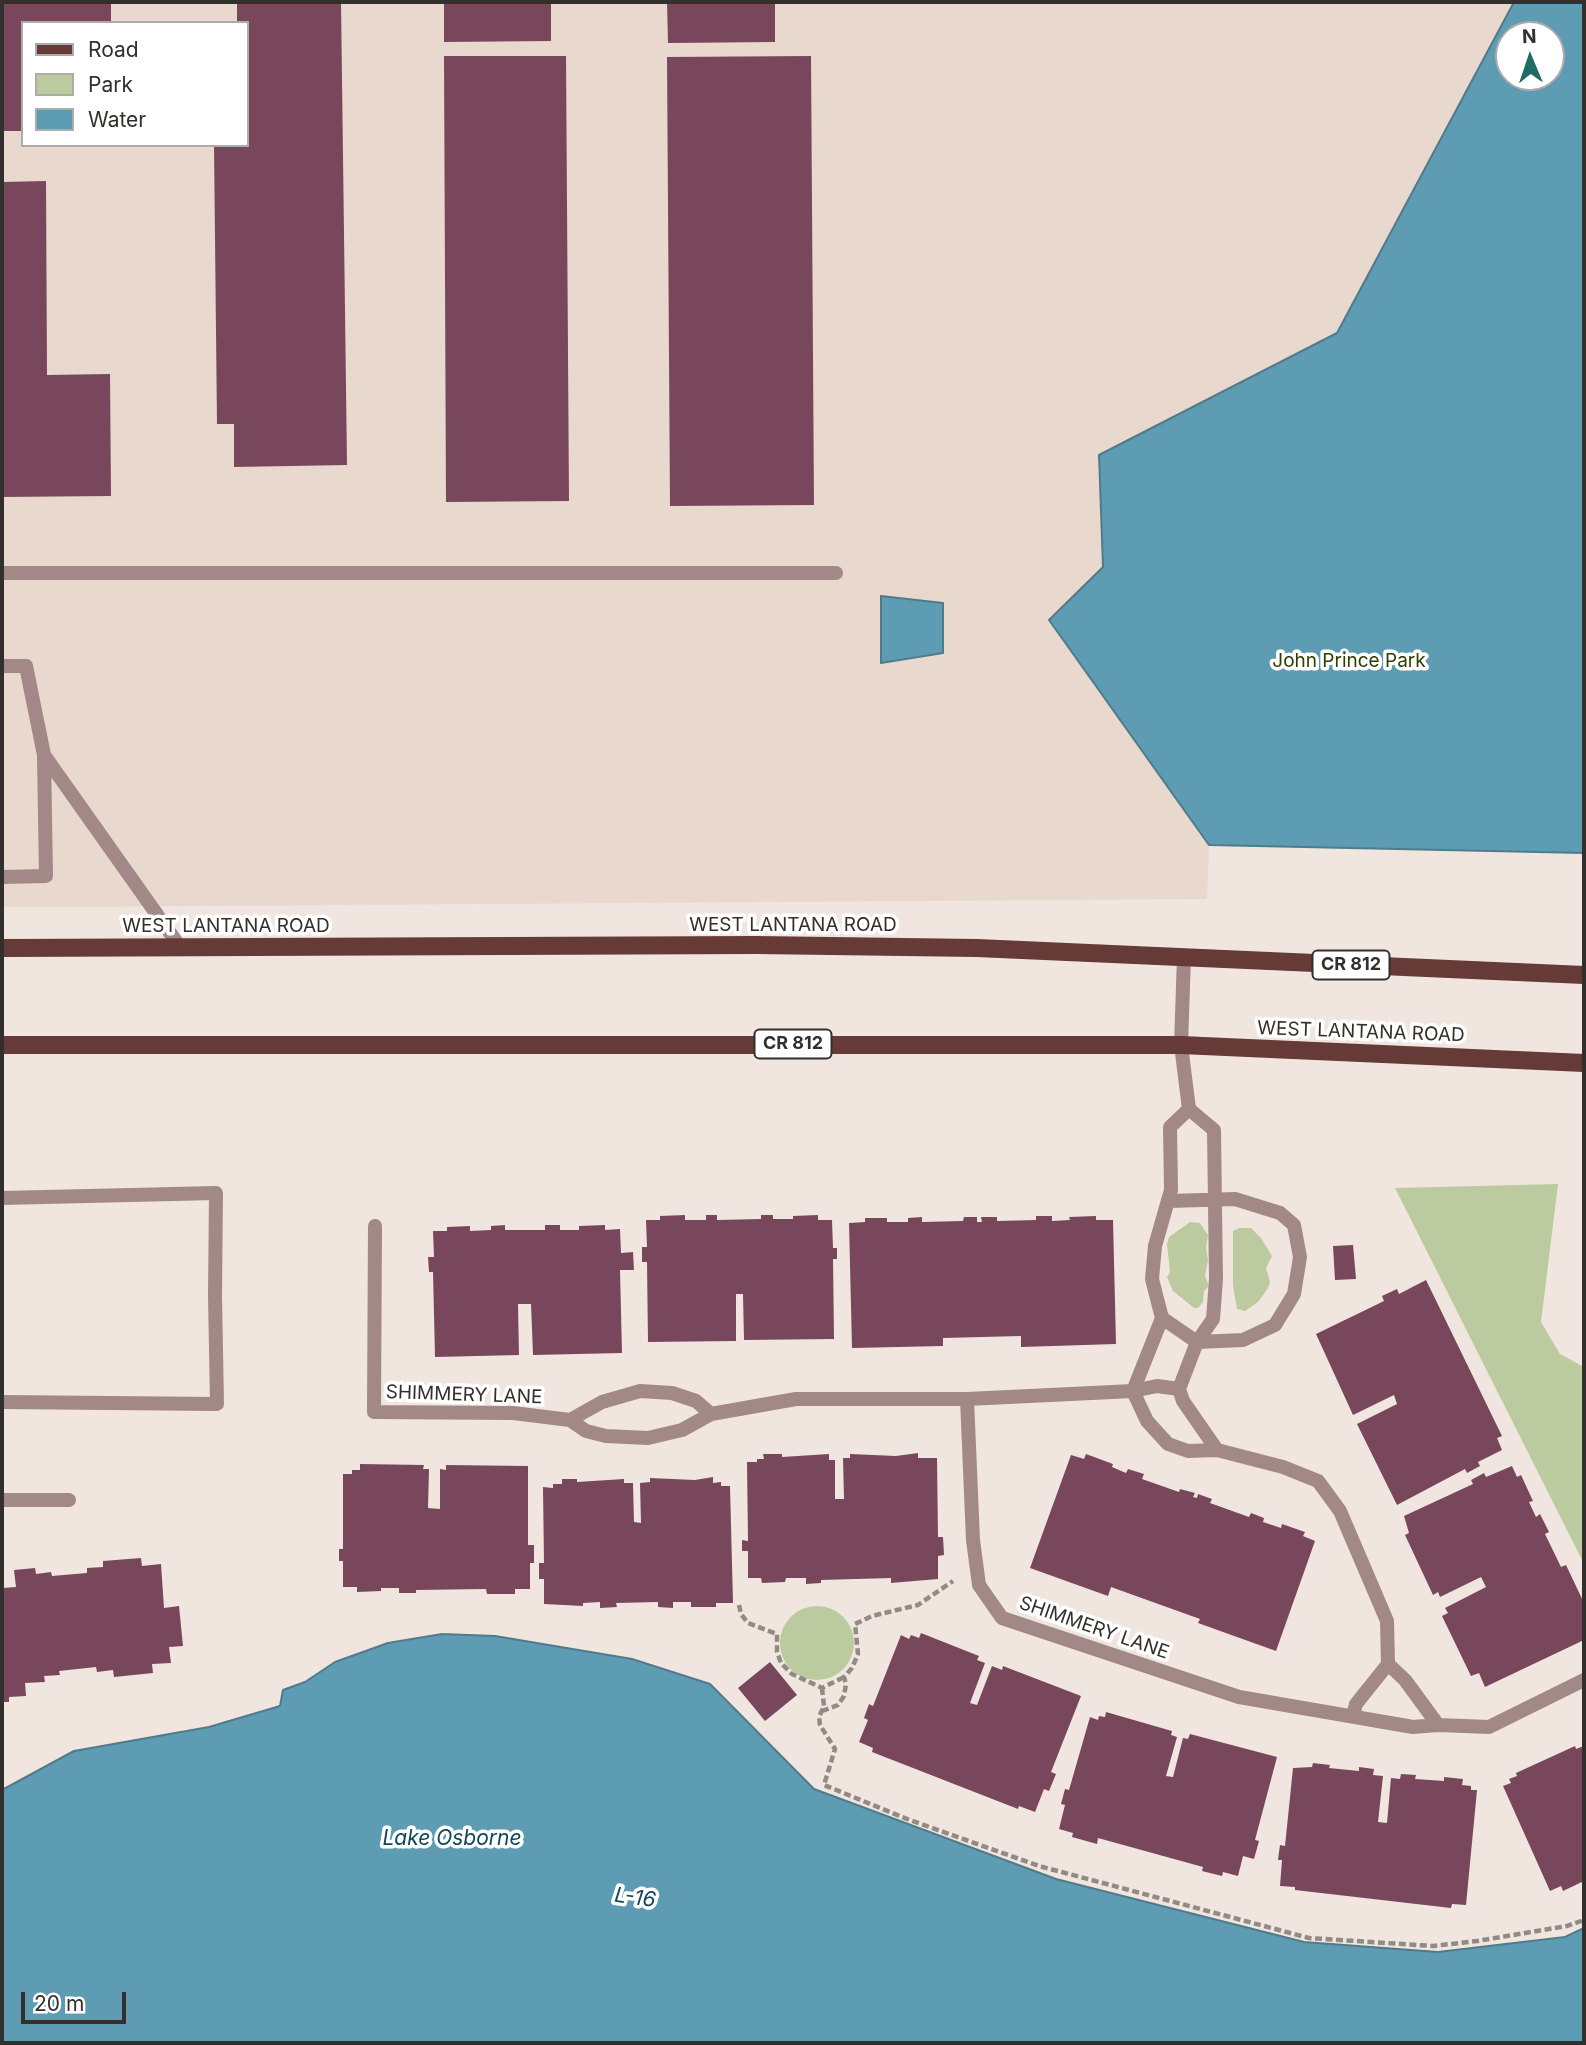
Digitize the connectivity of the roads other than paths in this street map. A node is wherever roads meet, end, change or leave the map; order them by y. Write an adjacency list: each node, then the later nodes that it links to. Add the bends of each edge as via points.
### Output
1 (2, 573): 2 (street)
2 (836, 573)
3 (2, 667): 4 (street, via 26,666)
4 (44, 755): 5 (street, via 46,876); 6 (street)
5 (2, 877)
6 (180, 947): 7 (main road, WEST LANTANA ROAD / CR 812); 8 (main road, WEST LANTANA ROAD / CR 812, via 805,945)
7 (2, 948)
8 (1184, 957): 9 (main road, WEST LANTANA ROAD / CR 812); 11 (street)
9 (1584, 975)
10 (2, 1045): 11 (main road, WEST LANTANA ROAD / CR 812)
11 (1181, 1045): 12 (main road, WEST LANTANA ROAD / CR 812); 13 (street)
12 (1584, 1063)
13 (1189, 1109): 15 (street, via 1214,1130); 16 (street, via 1170,1127)
14 (2, 1198): 23 (street, via 216,1193 217,1404)
15 (1216, 1198): 16 (street); 19 (street, via 1213,1319); 19 (street, via 1280,1213 1294,1225 1300,1257 1294,1294 1275,1325 1243,1340)
16 (1169, 1201): 18 (street, via 1155,1246 1152,1279)
17 (375, 1226): 25 (street, SHIMMERY LANE, via 374,1412 513,1413)
18 (1162, 1318): 19 (street); 21 (street)
19 (1197, 1342): 20 (street)
20 (1179, 1389): 21 (street, SHIMMERY LANE, via 1157,1386); 26 (street)
21 (1133, 1391): 22 (street, SHIMMERY LANE); 26 (street, via 1147,1421 1168,1444 1188,1451)
22 (967, 1399): 24 (street, SHIMMERY LANE, via 796,1399); 31 (street, SHIMMERY LANE, via 979,1585 1002,1618 1239,1697)
23 (2, 1402)
24 (711, 1413): 25 (street, SHIMMERY LANE, via 682,1430 648,1438 586,1432); 25 (street, via 696,1401 672,1393 640,1391 602,1402)
25 (569, 1420)
26 (1217, 1450): 29 (street, via 1318,1481 1340,1511 1387,1621)
27 (2, 1500): 28 (street)
28 (69, 1500)
29 (1388, 1664): 31 (street, via 1356,1704); 32 (street)
30 (1584, 1679): 32 (street, SHIMMERY LANE, via 1489,1727)
31 (1353, 1716): 32 (street, SHIMMERY LANE, via 1413,1727)
32 (1438, 1725)

